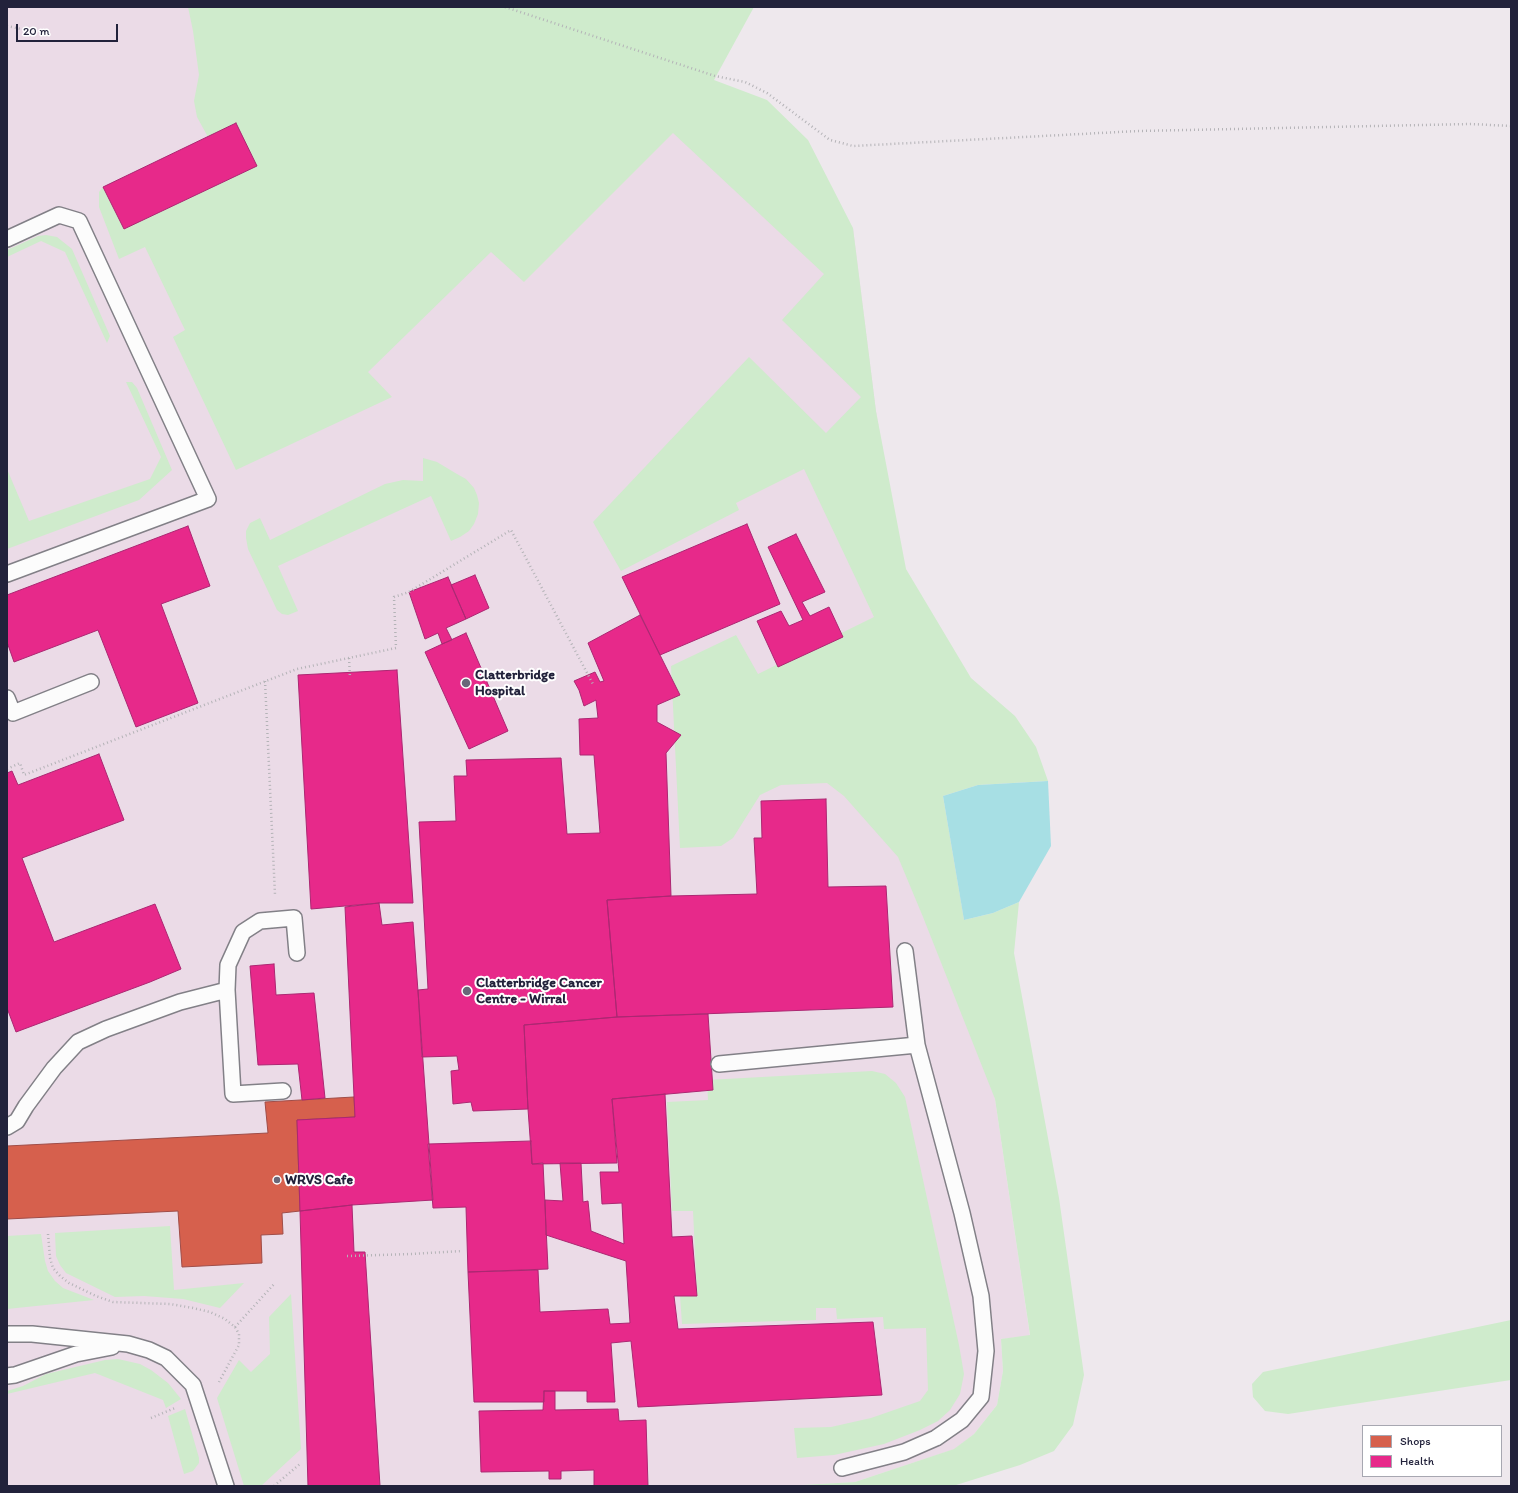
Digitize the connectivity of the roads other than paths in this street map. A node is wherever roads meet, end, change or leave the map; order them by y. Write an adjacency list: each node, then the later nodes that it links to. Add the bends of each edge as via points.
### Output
1 (7, 239): 2 (lane, via 59,215 79,221 208,499)
2 (7, 574)
3 (91, 682): 4 (lane, via 13,713)
4 (7, 698)
5 (905, 951): 8 (lane)
6 (297, 953): 7 (lane, via 294,918 260,921 242,932 228,965)
7 (227, 990): 10 (lane, via 233,1094); 11 (lane, via 173,1005 78,1042 54,1068 17,1121)
8 (917, 1045): 9 (lane); 15 (lane, via 962,1213 981,1296 986,1351 981,1397 962,1420 936,1438 904,1452)
9 (719, 1064)
10 (282, 1091)
11 (7, 1127)
12 (7, 1334): 13 (lane, via 32,1334)
13 (128, 1344): 14 (lane, via 76,1354); 16 (lane, via 166,1358 193,1385)
14 (7, 1376)
15 (842, 1468)
16 (226, 1486)

